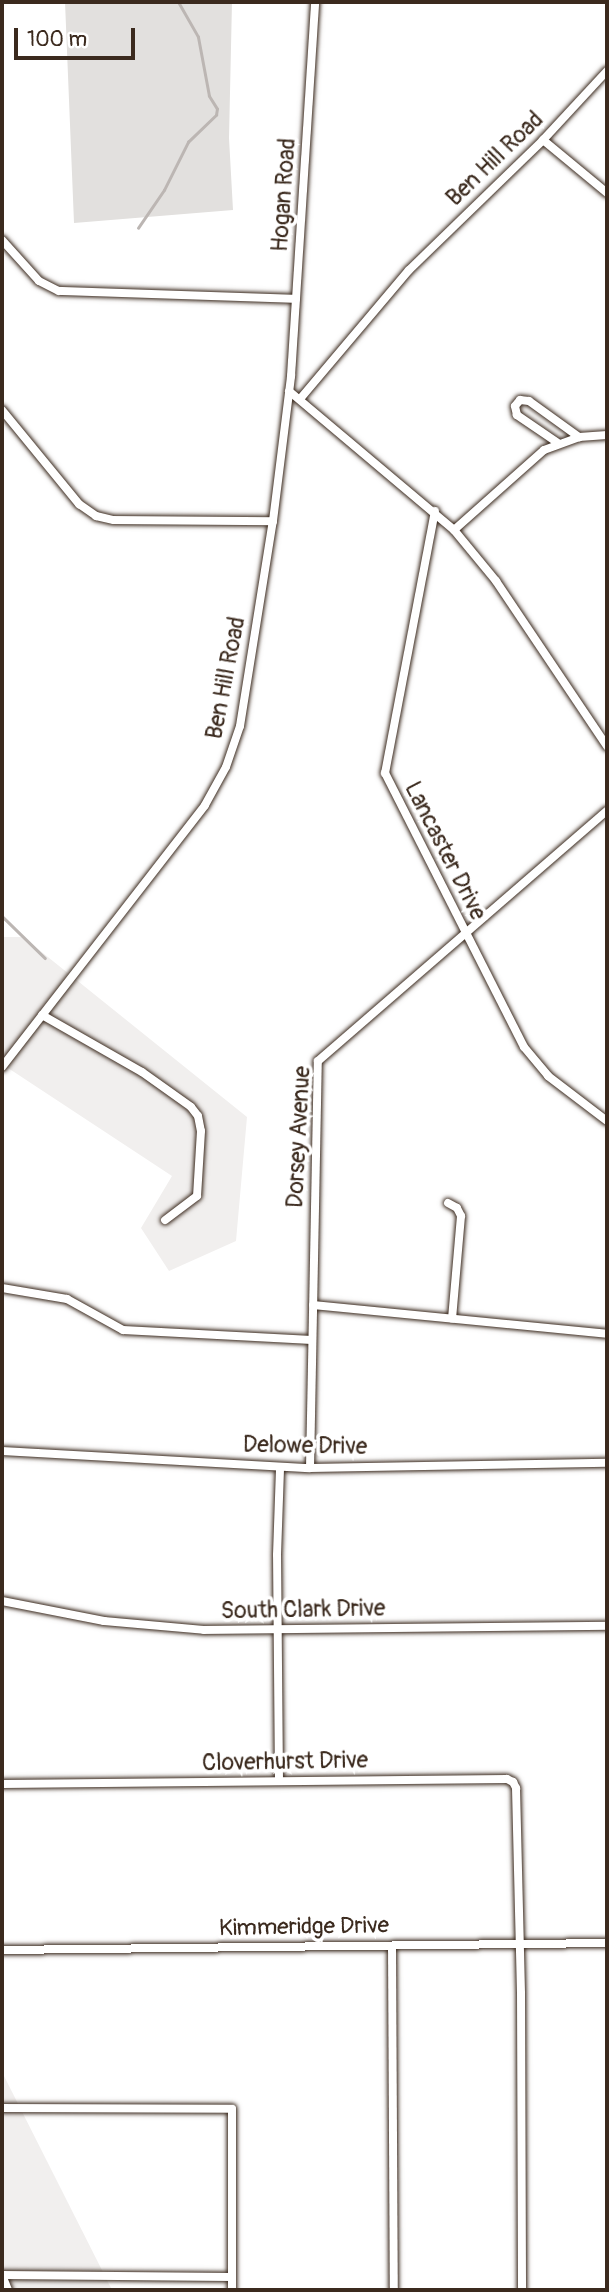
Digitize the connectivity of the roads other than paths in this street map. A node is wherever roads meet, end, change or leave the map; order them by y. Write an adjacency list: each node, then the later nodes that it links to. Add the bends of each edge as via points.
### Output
1 (315, 2): 6 (street, Hogan Road)
2 (607, 71): 3 (street, Ben Hill Road)
3 (543, 140): 4 (street); 8 (street, Ben Hill Road, via 409,270)
4 (607, 193)
5 (2, 240): 6 (street, via 39,281 58,291)
6 (296, 299): 7 (street, Hogan Road)
7 (289, 391): 8 (street); 14 (street, Ben Hill Road)
8 (300, 399): 13 (street)
9 (2, 410): 14 (street, via 79,504 96,516)
10 (607, 435): 11 (street)
11 (579, 437): 12 (street); 12 (street, via 529,401 520,400 515,406 517,415)
12 (558, 443): 15 (street, via 530,460)
13 (435, 511): 15 (street); 18 (street, Lancaster Drive, via 385,774)
14 (273, 521): 19 (street, Ben Hill Road, via 240,726 226,766 205,805)
15 (454, 530): 16 (street, via 496,581)
16 (607, 746)
17 (607, 811): 18 (street, Dorsey Avenue)
18 (466, 933): 21 (street, Lancaster Drive, via 533,1061); 25 (street, Dorsey Avenue, via 318,1061)
19 (42, 1015): 20 (street, Ben Hill Road); 23 (street, via 142,1072 198,1116 197,1196)
20 (2, 1067)
21 (607, 1121)
22 (448, 1203): 26 (street, via 461,1216)
23 (164, 1220)
24 (2, 1288): 28 (street, via 66,1299 123,1330)
25 (313, 1305): 26 (street); 28 (street, Dorsey Avenue)
26 (452, 1319): 27 (street)
27 (607, 1334)
28 (312, 1340): 32 (street, Dorsey Avenue)
29 (2, 1451): 31 (street, Delowe Drive)
30 (607, 1463): 32 (street, Delowe Drive)
31 (281, 1467): 32 (street, Delowe Drive); 35 (street)
32 (310, 1468)
33 (2, 1601): 35 (street, South Clark Drive, via 156,1628)
34 (607, 1626): 35 (street, South Clark Drive)
35 (277, 1630): 36 (street)
36 (279, 1781): 37 (street, Cloverhurst Drive); 39 (street, Cloverhurst Drive, via 513,1782)
37 (2, 1784)
38 (607, 1943): 39 (street, Kimmeridge Drive)
39 (520, 1944): 40 (street, Kimmeridge Drive); 48 (street, Cloverhurst Drive)
40 (392, 1946): 41 (street, Kimmeridge Drive); 47 (street)
41 (2, 1950)
42 (2, 2108): 44 (street, via 232,2109)
43 (2, 2275): 44 (street); 45 (street)
44 (232, 2277): 46 (street)
45 (8, 2290)
46 (232, 2290)
47 (394, 2290)
48 (522, 2290)

